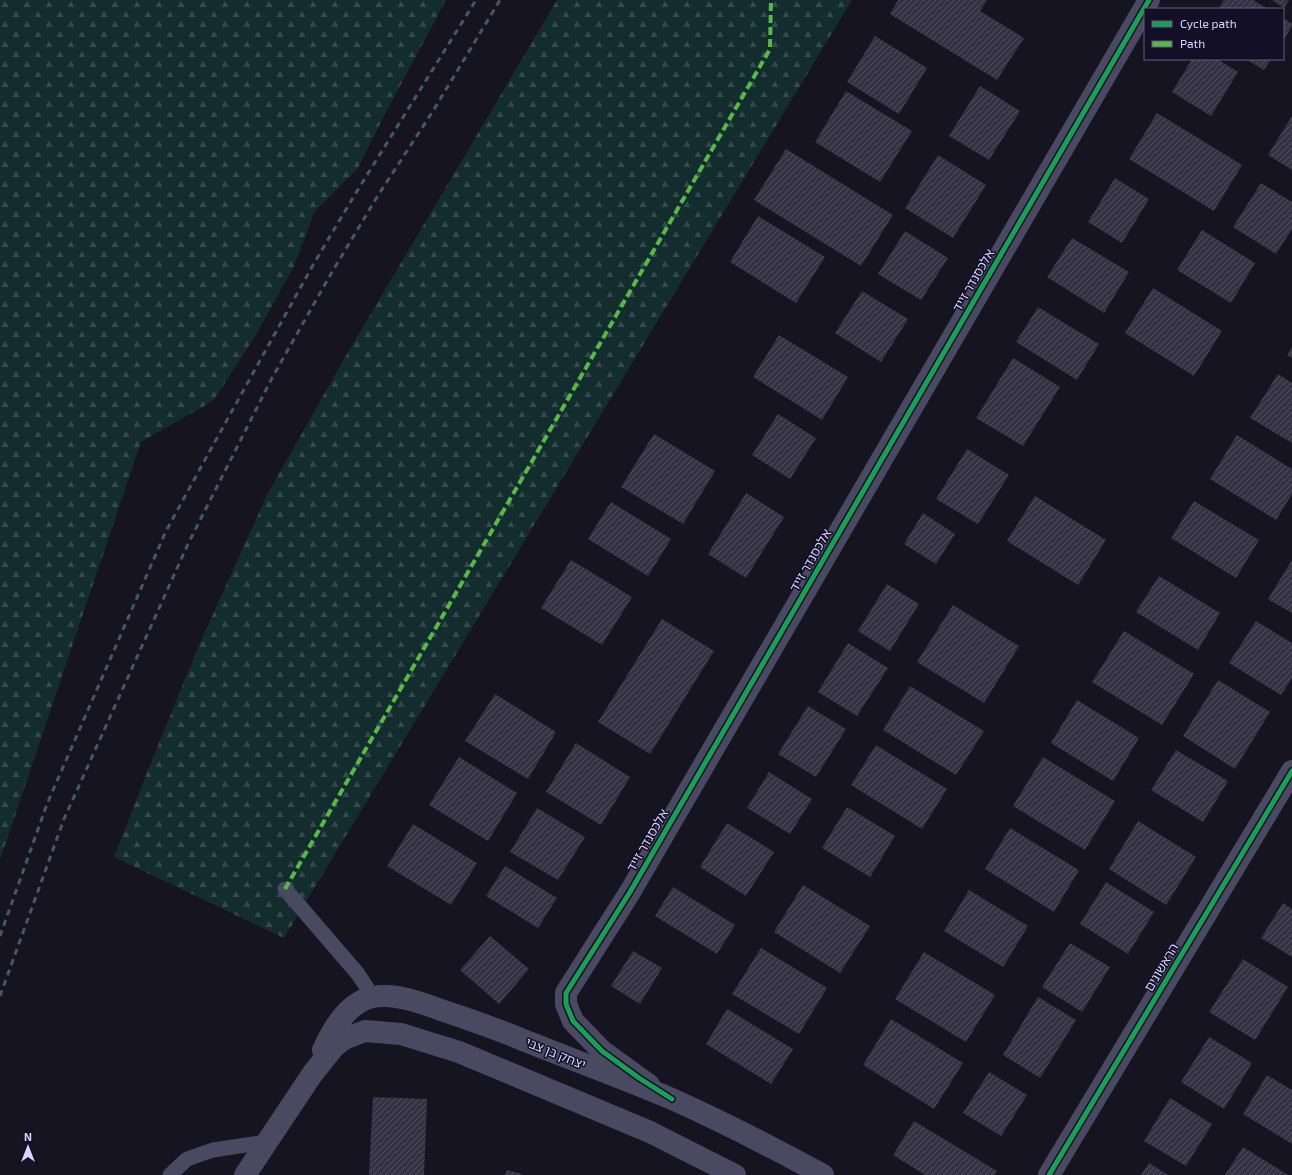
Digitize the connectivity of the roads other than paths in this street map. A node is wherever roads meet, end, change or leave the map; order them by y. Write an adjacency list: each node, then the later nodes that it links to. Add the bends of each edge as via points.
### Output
1 (1144, 9): 6 (street, אלכסנדר זייד, via 642,872 566,993 566,1004 573,1021 602,1051)
2 (1292, 771): 12 (street, הראשונים)
3 (285, 889): 4 (lane, via 358,974)
4 (373, 997): 5 (street, יצחק בן צבי, via 349,1009 327,1043); 6 (street, יצחק בן צבי, via 403,998 483,1024)
5 (313, 1073): 7 (street, יצחק בן צבי); 10 (street, יצחק בן צבי, via 344,1039 365,1031 401,1034 459,1052 643,1129)
6 (672, 1099): 11 (street, יצחק בן צבי)
7 (266, 1142): 8 (lane, via 213,1150 187,1159); 9 (street, יצחק בן צבי)
8 (170, 1175)
9 (245, 1175)
10 (735, 1175)
11 (823, 1175)
12 (1049, 1175)

